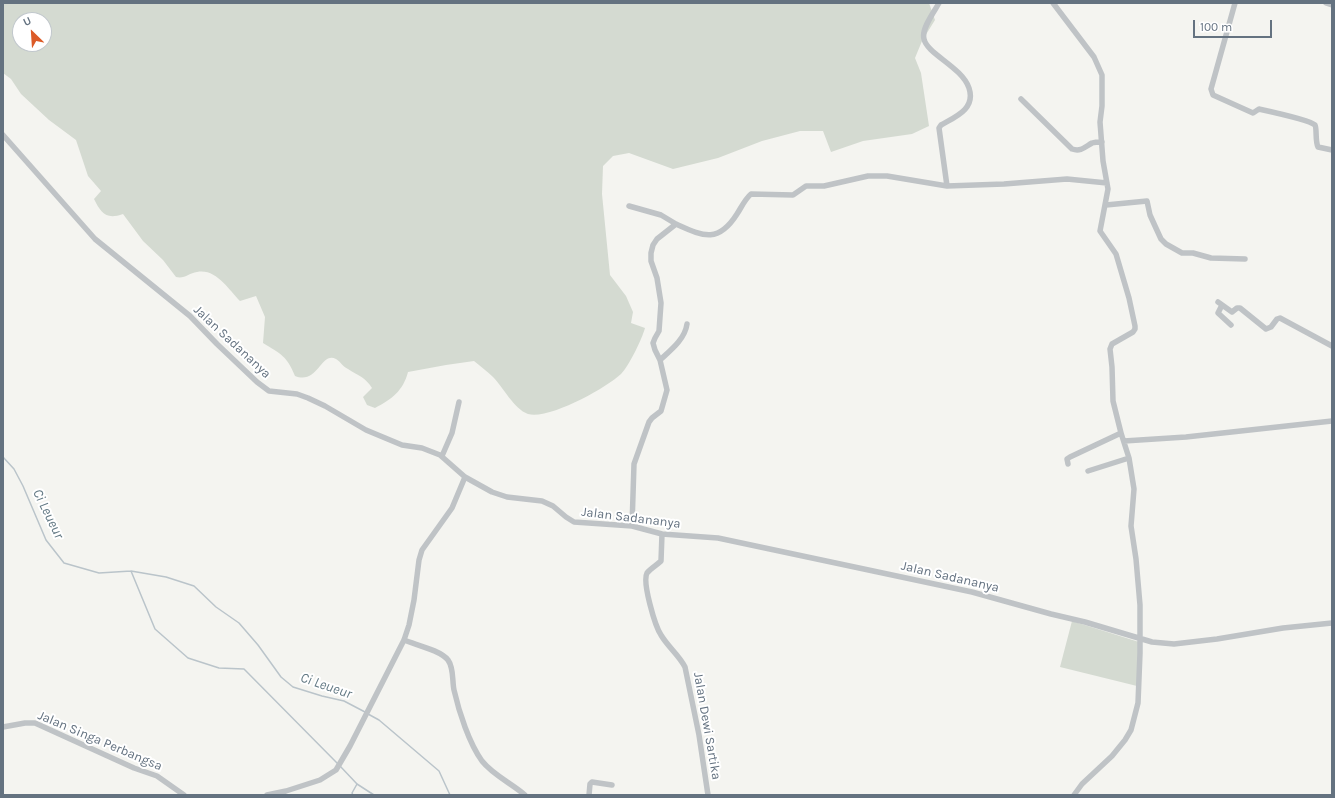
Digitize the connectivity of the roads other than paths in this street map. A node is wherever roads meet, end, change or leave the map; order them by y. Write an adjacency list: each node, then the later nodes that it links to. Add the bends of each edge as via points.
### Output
1 (939, 3): 11 (street, via 925,29 924,39 928,47 960,72 966,80 971,97 964,111 938,128)
2 (1053, 3): 8 (street, via 1100,67)
3 (1235, 3): 9 (street, via 1211,88 1213,95 1253,113 1259,109 1276,112 1312,124 1316,127 1318,147)
4 (1326, 3): 5 (street)
5 (1332, 5)
6 (1021, 99): 8 (street, via 1072,149 1081,150)
7 (3, 134): 24 (street, Jalan Sadananya, via 95,239 190,316 269,391 308,398 366,430)
8 (1102, 142): 10 (street)
9 (1332, 150)
10 (1108, 183): 11 (street, via 1067,179); 12 (street)
11 (947, 186): 14 (street, via 887,176 868,176 824,186 806,186 793,195 752,194 748,196 729,226 714,235 704,235)
12 (1106, 204): 15 (street, via 1148,202 1150,215 1161,239 1182,253 1211,258); 22 (street, via 1100,231 1116,254 1135,326 1132,334 1114,342 1110,347 1113,401)
13 (629, 206): 14 (street, via 661,215)
14 (676, 224): 19 (street, via 657,239 651,253 661,303 659,332 653,343)
15 (1245, 259)
16 (687, 324): 19 (street, via 678,342)
17 (1231, 325): 18 (street, via 1218,313 1220,304 1232,312 1240,308 1267,329 1280,318)
18 (1332, 346)
19 (660, 360): 29 (street, via 667,392 661,411 649,422 634,459)
20 (459, 402): 24 (street, via 452,433)
21 (1332, 422): 23 (street)
22 (1121, 432): 23 (street); 26 (street, via 1070,457 1067,459)
23 (1124, 441): 25 (street)
24 (442, 456): 28 (street, Jalan Sadananya)
25 (1129, 458): 27 (street); 32 (street, via 1134,489 1131,526 1138,577)
26 (1068, 464)
27 (1088, 470)
28 (465, 477): 29 (street, Jalan Sadananya, via 507,497 548,503 574,522); 33 (street, via 450,513 420,554 414,600)
29 (632, 526): 30 (street, Jalan Sadananya)
30 (662, 534): 32 (street, Jalan Sadananya, via 718,538 972,592); 40 (street, Jalan Dewi Sartika, via 661,561 646,577 648,596 660,634 685,667)
31 (1332, 623): 32 (street, Jalan Sadananya, via 1174,644)
32 (1140, 639): 41 (street, via 1138,703 1131,730 1112,756)
33 (404, 640): 37 (street, via 333,773 320,780); 38 (street, via 440,654 448,660 460,712 482,761)
34 (3, 726): 36 (street, Jalan Singa Perbangsa, via 36,723 157,776)
35 (612, 785): 39 (street, via 592,782)
36 (184, 795)
37 (267, 795)
38 (525, 795)
39 (589, 795)
40 (708, 795)
41 (1074, 795)

